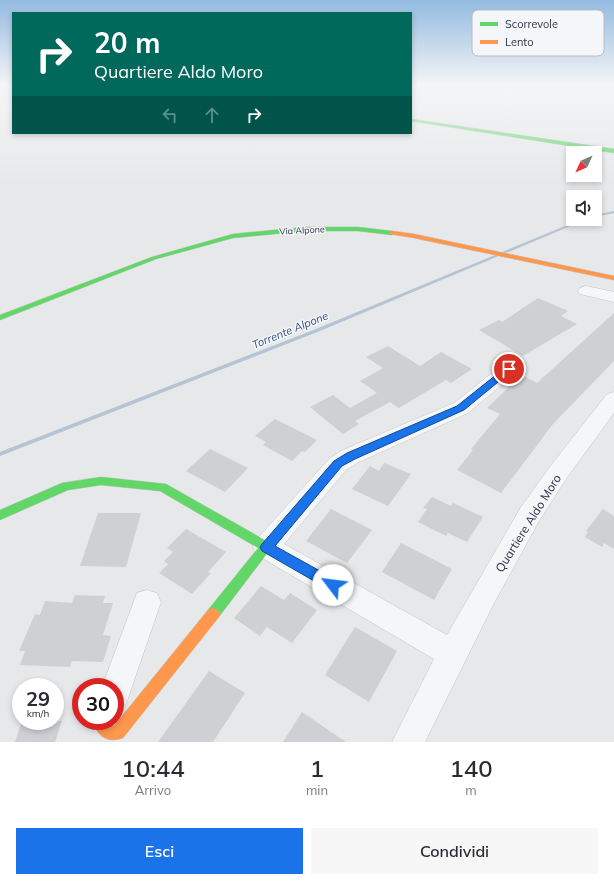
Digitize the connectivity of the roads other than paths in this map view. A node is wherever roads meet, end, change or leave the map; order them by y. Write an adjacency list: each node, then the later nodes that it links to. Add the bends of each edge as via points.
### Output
1 (412, 120): 4 (main road)
2 (412, 127): 3 (main road)
3 (566, 151)
4 (614, 151)
5 (602, 156): 6 (main road)
6 (614, 158)
7 (614, 278): 10 (main road, Via Alpone, via 383,232 333,228 271,231 233,236 154,258)
8 (586, 291): 9 (street)
9 (614, 297)
10 (0, 318)
11 (509, 369): 14 (street, via 461,408 338,464)
12 (614, 399): 16 (street, Quartiere Aldo Moro, via 530,514)
13 (0, 514): 14 (main road, via 66,486 101,481 162,487)
14 (266, 547): 16 (street); 18 (main road)
15 (147, 602): 17 (street)
16 (453, 654): 21 (street, Quartiere Aldo Moro)
17 (120, 678)
18 (124, 725)
19 (106, 730): 20 (main road, via 110,734)
20 (120, 730)
21 (408, 742)

